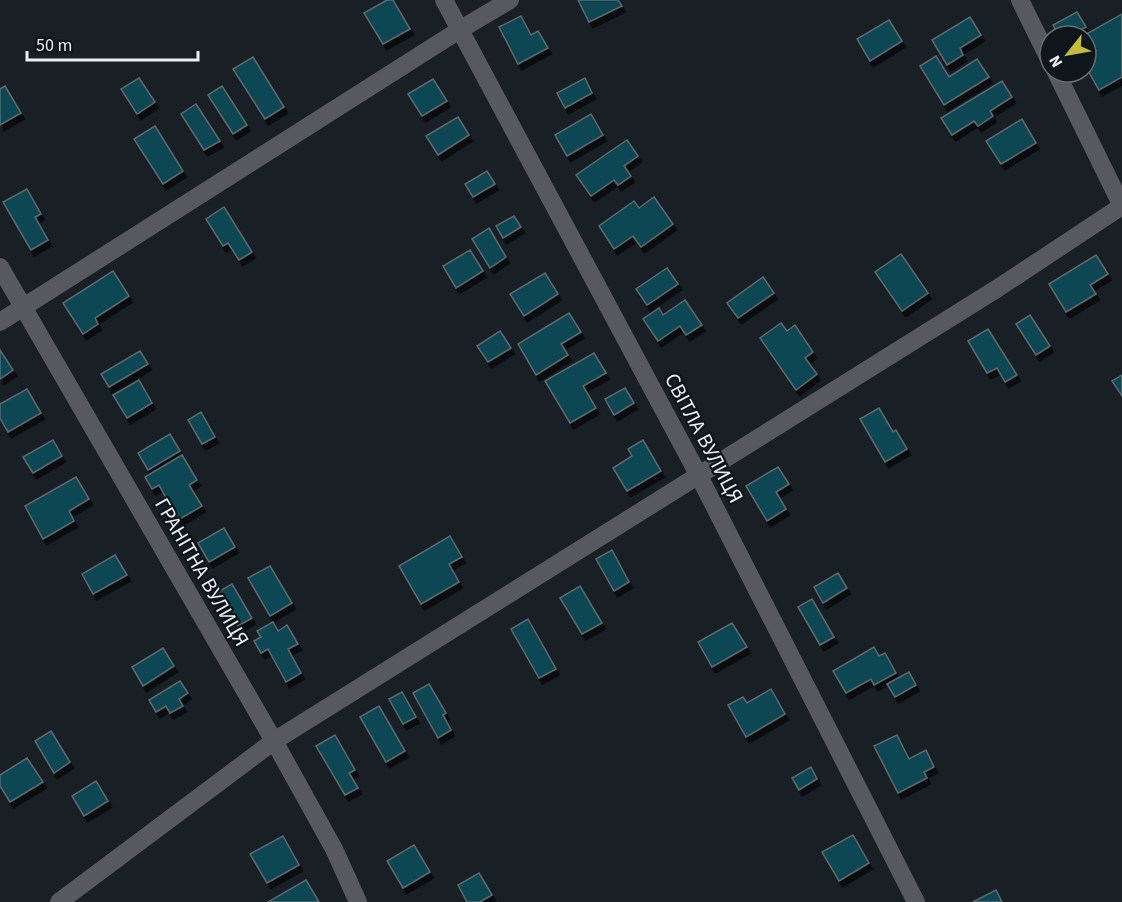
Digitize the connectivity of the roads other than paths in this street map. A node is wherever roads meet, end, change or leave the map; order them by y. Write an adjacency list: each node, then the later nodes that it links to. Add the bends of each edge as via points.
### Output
1 (444, 0): 4 (street, СВІТЛА ВУЛИЦЯ)
2 (510, 0): 4 (street)
3 (1020, 0): 5 (street)
4 (460, 29): 9 (street); 11 (street, СВІТЛА ВУЛИЦЯ)
5 (1038, 37)
6 (1062, 84): 7 (street)
7 (1122, 206): 11 (street)
8 (0, 267): 9 (street, ГРАНІТНА ВУЛИЦЯ)
9 (23, 307): 10 (street); 12 (street, ГРАНІТНА ВУЛИЦЯ)
10 (0, 322)
11 (699, 476): 12 (street); 15 (street, СВІТЛА ВУЛИЦЯ)
12 (274, 741): 13 (street); 14 (street, ГРАНІТНА ВУЛИЦЯ, via 334,849)
13 (59, 902)
14 (358, 902)
15 (916, 902)

